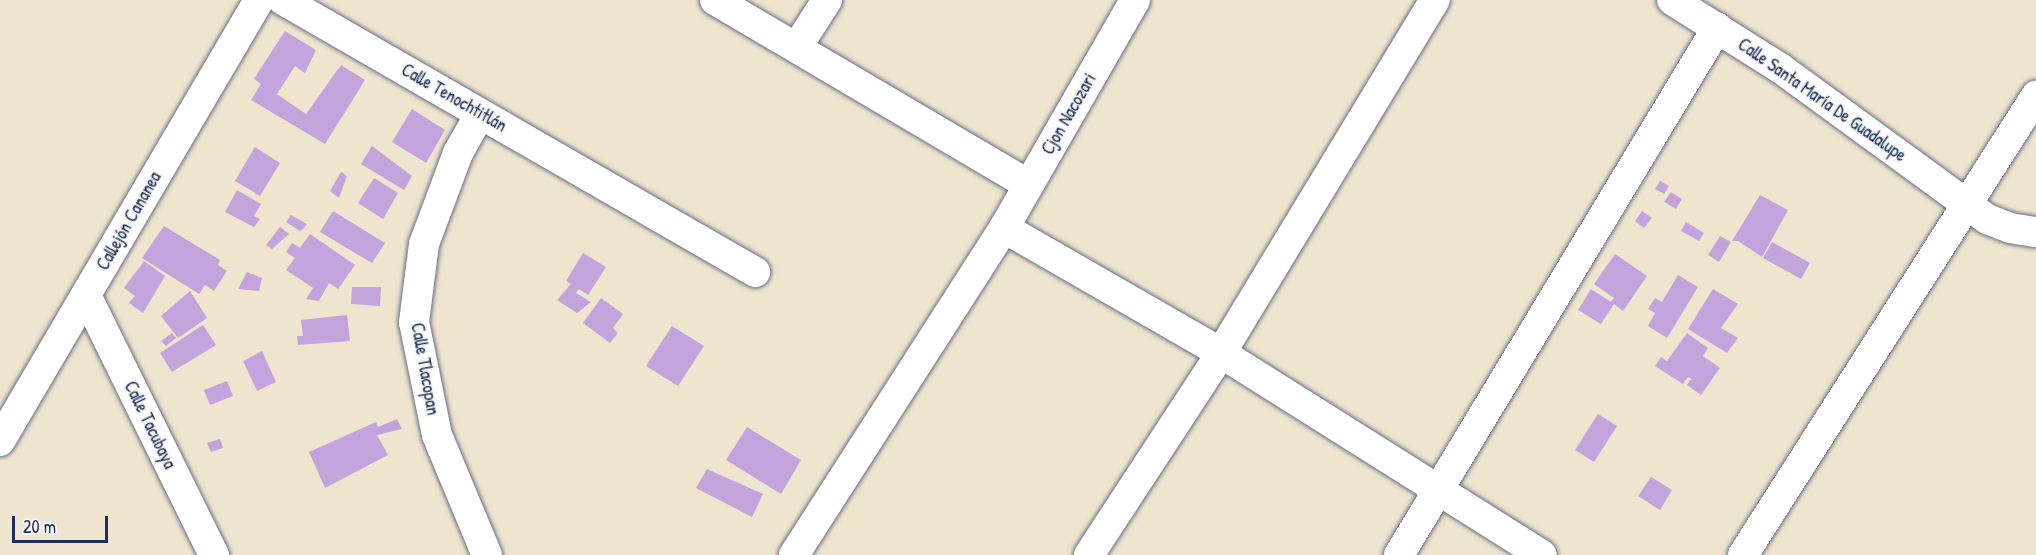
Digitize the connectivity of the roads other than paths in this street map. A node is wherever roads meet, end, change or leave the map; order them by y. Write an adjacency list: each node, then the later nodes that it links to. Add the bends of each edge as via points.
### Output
1 (259, 0): 17 (street, Callejón Cananea)
2 (283, 0): 11 (street, Calle Tenochtitlán)
3 (715, 0): 9 (street)
4 (827, 0): 9 (street)
5 (1135, 0): 12 (street, Cjon Nacozari)
6 (1435, 0): 18 (street)
7 (1672, 0): 8 (street, Calle Santa María De Guadalupe)
8 (1717, 28): 13 (street, Calle Santa María De Guadalupe); 20 (street)
9 (797, 47): 12 (street)
10 (2036, 96): 13 (street)
11 (480, 114): 16 (street, Calle Tenochtitlán); 22 (street, Calle Tlacopan, via 458,153 424,244 414,322 437,435)
12 (1027, 184): 14 (street, Cjon Nacozari)
13 (1969, 203): 15 (street, Calle Santa María De Guadalupe, via 1987,219); 27 (street)
14 (1004, 228): 18 (street); 23 (street, Cjon Nacozari)
15 (2036, 232)
16 (755, 272)
17 (86, 295): 19 (street, Callejón Cananea); 21 (street, Calle Tacubaya)
18 (1221, 353): 20 (street); 24 (street)
19 (0, 441)
20 (1439, 491): 25 (street); 26 (street)
21 (214, 555)
22 (487, 555)
23 (794, 555)
24 (1089, 555)
25 (1399, 555)
26 (1542, 555)
27 (1743, 555)

